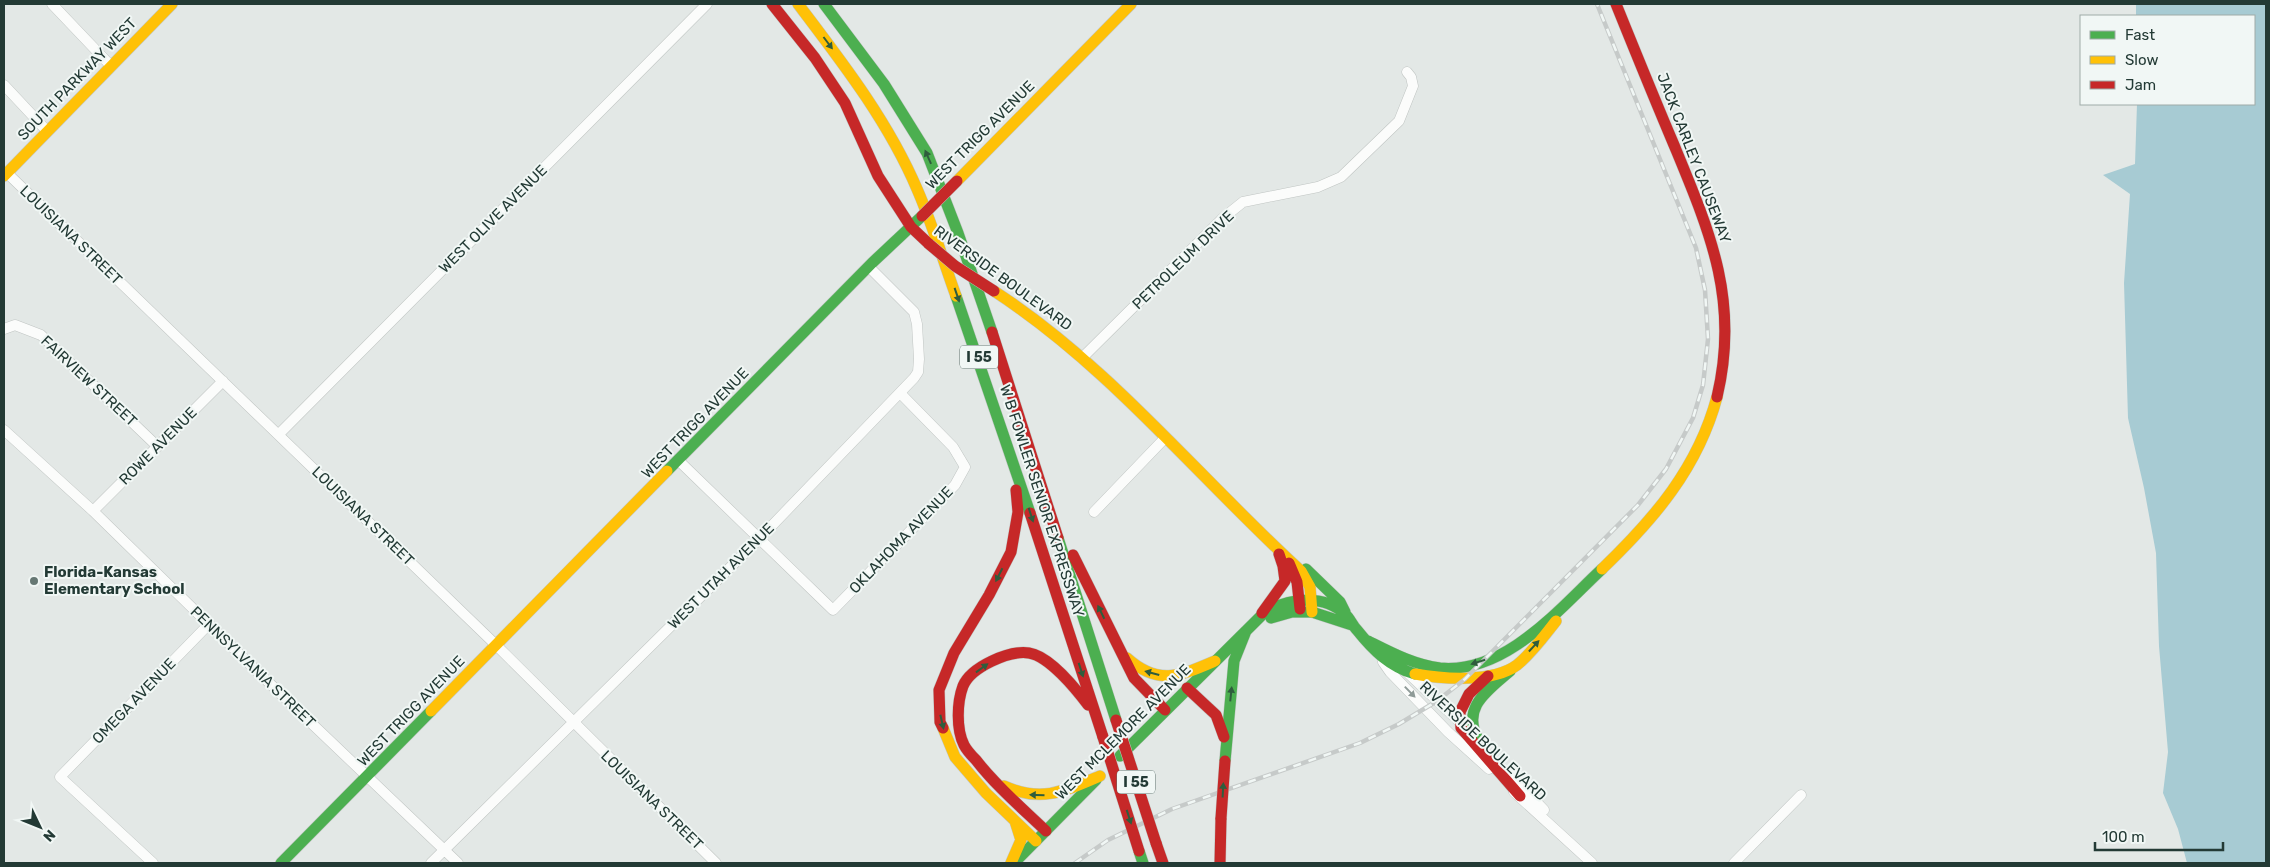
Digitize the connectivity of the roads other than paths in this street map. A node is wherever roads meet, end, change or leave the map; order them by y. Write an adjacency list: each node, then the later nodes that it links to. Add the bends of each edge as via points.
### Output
1 (52, 4): 9 (street)
2 (172, 4): 9 (main road, SOUTH PARKWAY WEST)
3 (707, 4): 21 (street, WEST OLIVE AVENUE)
4 (772, 4): 14 (main road, RIVERSIDE BOULEVARD, via 815,58 845,103 878,176)
5 (798, 4): 24 (main road, W B FOWLER SENIOR EXPRESSWAY / I 55, one-way to 24, via 848,69 917,188)
6 (824, 4): 26 (main road, W B FOWLER SENIOR EXPRESSWAY / I 55, one-way to 6, via 1006,372 927,153 884,84)
7 (1131, 4): 14 (main road, WEST TRIGG AVENUE, bridge)
8 (1616, 4): 32 (main road, JACK CARLEY CAUSEWAY, via 1703,213 1721,274 1725,348 1715,405 1700,445 1681,480 1658,512)
9 (111, 66): 12 (main road, SOUTH PARKWAY WEST)
10 (1407, 72): 17 (street, PETROLEUM DRIVE, via 1413,86 1398,121 1342,177 1318,187 1243,202)
11 (4, 85): 12 (street)
12 (47, 131): 13 (main road, SOUTH PARKWAY WEST)
13 (5, 174): 18 (street, LOUISIANA STREET)
14 (911, 227): 15 (main road, WEST TRIGG AVENUE); 17 (main road, RIVERSIDE BOULEVARD, bridge, via 956,266 1028,313)
15 (869, 266): 19 (street, WEST UTAH AVENUE, via 907,303 917,324 918,372); 25 (main road, WEST TRIGG AVENUE)
16 (4, 329): 23 (street, FAIRVIEW STREET, via 15,325 41,335)
17 (1083, 357): 22 (main road, RIVERSIDE BOULEVARD)
18 (223, 381): 21 (street, LOUISIANA STREET); 23 (street, ROWE AVENUE)
19 (901, 394): 29 (street, WEST UTAH AVENUE); 29 (street, OKLAHOMA AVENUE, via 953,447 965,467 955,484 833,610)
20 (4, 430): 27 (street, PENNSYLVANIA STREET)
21 (279, 434): 41 (street, LOUISIANA STREET)
22 (1165, 438): 28 (street); 30 (main road, RIVERSIDE BOULEVARD)
23 (157, 446): 27 (street, ROWE AVENUE)
24 (1013, 460): 50 (main road, W B FOWLER SENIOR EXPRESSWAY / I 55, one-way to 50); 60 (main road, one-way to 60, via 1018,512 1010,552 954,653 940,690 940,722 955,757)
25 (679, 461): 29 (street); 41 (main road, WEST TRIGG AVENUE)
26 (1047, 501): 42 (main road, one-way to 26); 72 (main road, W B FOWLER SENIOR EXPRESSWAY / I 55, bridge)
27 (93, 511): 37 (street, PENNSYLVANIA STREET)
28 (1094, 512)
29 (760, 538): 52 (street, WEST UTAH AVENUE)
30 (1277, 548): 31 (main road, RIVERSIDE BOULEVARD); 35 (main road, RIVERSIDE BOULEVARD, via 1308,571 1340,602); 36 (main road, via 1286,580)
31 (1288, 560): 33 (main road, RIVERSIDE BOULEVARD, via 1309,580); 34 (main road, RIVERSIDE BOULEVARD)
32 (1587, 583): 39 (main road, JACK CARLEY CAUSEWAY); 45 (main road, JACK CARLEY CAUSEWAY, one-way to 32)
33 (1312, 599): 34 (main road, WEST MCLEMORE AVENUE); 35 (main road)
34 (1304, 608): 36 (main road, WEST MCLEMORE AVENUE, via 1272,608); 38 (main road)
35 (1345, 613): 38 (main road, RIVERSIDE BOULEVARD)
36 (1254, 623): 44 (main road, WEST MCLEMORE AVENUE); 54 (main road, one-way to 36, via 1234,661)
37 (209, 624): 56 (street, PENNSYLVANIA STREET); 65 (street, OMEGA AVENUE, via 60,777)
38 (1352, 625): 40 (main road, RIVERSIDE BOULEVARD)
39 (1524, 640): 43 (main road, JACK CARLEY CAUSEWAY, one-way to 43, via 1483,661 1460,667 1433,666); 47 (main road)
40 (1368, 641): 43 (main road, JACK CARLEY CAUSEWAY); 46 (main road, via 1391,665); 59 (street, RIVERSIDE BOULEVARD, one-way to 59, via 1390,672 1448,732)
41 (496, 645): 52 (street, LOUISIANA STREET); 56 (main road, WEST TRIGG AVENUE)
42 (1119, 649): 44 (main road, one-way to 42, via 1180,676 1152,676 1135,666); 49 (main road, via 1134,678)
43 (1386, 650): 46 (street, RIVERSIDE BOULEVARD)
44 (1215, 661): 48 (main road, WEST MCLEMORE AVENUE)
45 (1514, 668): 47 (main road); 53 (main road, JACK CARLEY CAUSEWAY, via 1475,705 1472,725)
46 (1406, 670): 47 (main road, via 1444,678); 51 (street, RIVERSIDE BOULEVARD)
47 (1488, 676): 51 (main road, via 1469,694 1460,712)
48 (1187, 688): 49 (main road, WEST MCLEMORE AVENUE); 54 (main road, via 1216,715)
49 (1165, 710): 55 (main road, WEST MCLEMORE AVENUE)
50 (1096, 716): 57 (main road, one-way to 50, via 964,745 957,710 964,684 982,666 1008,654 1030,653 1051,665 1073,685); 71 (main road, W B FOWLER SENIOR EXPRESSWAY / I 55, one-way to 71, bridge)
51 (1460, 722): 53 (street, RIVERSIDE BOULEVARD); 59 (main road, via 1476,748)
52 (573, 723): 64 (street, WEST UTAH AVENUE); 69 (street, LOUISIANA STREET)
53 (1479, 741): 63 (street, RIVERSIDE BOULEVARD)
54 (1226, 743): 73 (main road, one-way to 54, bridge)
55 (1100, 776): 57 (main road, one-way to 57, via 1054,795 1032,796); 61 (main road, WEST MCLEMORE AVENUE)
56 (367, 778): 64 (street, PENNSYLVANIA STREET); 66 (main road, WEST TRIGG AVENUE)
57 (990, 778): 61 (main road)
58 (1801, 795): 75 (street)
59 (1520, 796): 63 (street, RIVERSIDE BOULEVARD)
60 (1014, 821): 62 (main road); 70 (main road, via 1021,840)
61 (1046, 831): 62 (main road, WEST MCLEMORE AVENUE)
62 (1036, 841): 70 (main road, WEST MCLEMORE AVENUE)
63 (1572, 843): 74 (street, RIVERSIDE BOULEVARD)
64 (444, 850): 67 (street, WEST UTAH AVENUE); 68 (street, PENNSYLVANIA STREET)
65 (153, 863)
66 (281, 863)
67 (431, 863)
68 (458, 863)
69 (716, 863)
70 (1013, 863)
71 (1143, 863)
72 (1163, 863)
73 (1220, 863)
74 (1592, 863)
75 (1734, 863)

